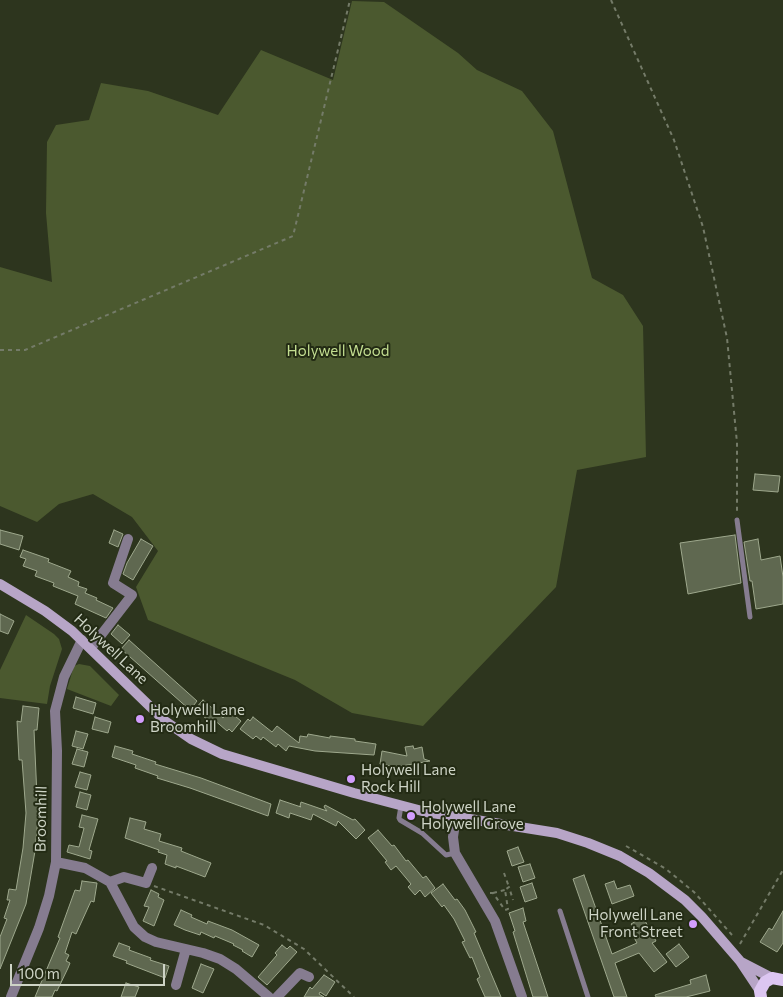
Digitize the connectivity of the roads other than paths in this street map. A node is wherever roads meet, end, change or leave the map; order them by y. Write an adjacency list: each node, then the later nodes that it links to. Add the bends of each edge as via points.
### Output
1 (737, 520): 4 (lane)
2 (128, 539): 6 (street, via 113,583 132,595)
3 (0, 584): 5 (main road, Holywell Lane, via 45,611)
4 (750, 617)
5 (82, 640): 6 (main road, Holywell Lane); 10 (street, Broomhill, via 64,677 55,711)
6 (91, 648): 7 (main road, Holywell Lane, via 165,721 191,739 222,754)
7 (401, 806): 8 (main road, Holywell Lane); 9 (lane, via 400,820 426,836 446,855)
8 (456, 817): 9 (street); 15 (main road, Holywell Lane, via 557,833 620,856 685,900)
9 (455, 852): 23 (street, via 495,921)
10 (56, 862): 12 (street, via 85,868); 20 (street, Broomhill, via 49,896)
11 (152, 868): 12 (street, via 146,883 124,877)
12 (110, 882): 14 (street, via 134,927 145,937)
13 (560, 911): 24 (lane)
14 (186, 949): 18 (street); 21 (street, via 220,959)
15 (740, 961): 17 (main road, Holywell Lane); 19 (main road, Holywell Lane)
16 (309, 978): 22 (street, via 300,973)
17 (778, 979): 19 (main road, via 765,982)
18 (177, 985)
19 (761, 994)
20 (11, 997)
21 (269, 997)
22 (278, 997)
23 (522, 997)
24 (588, 997)

